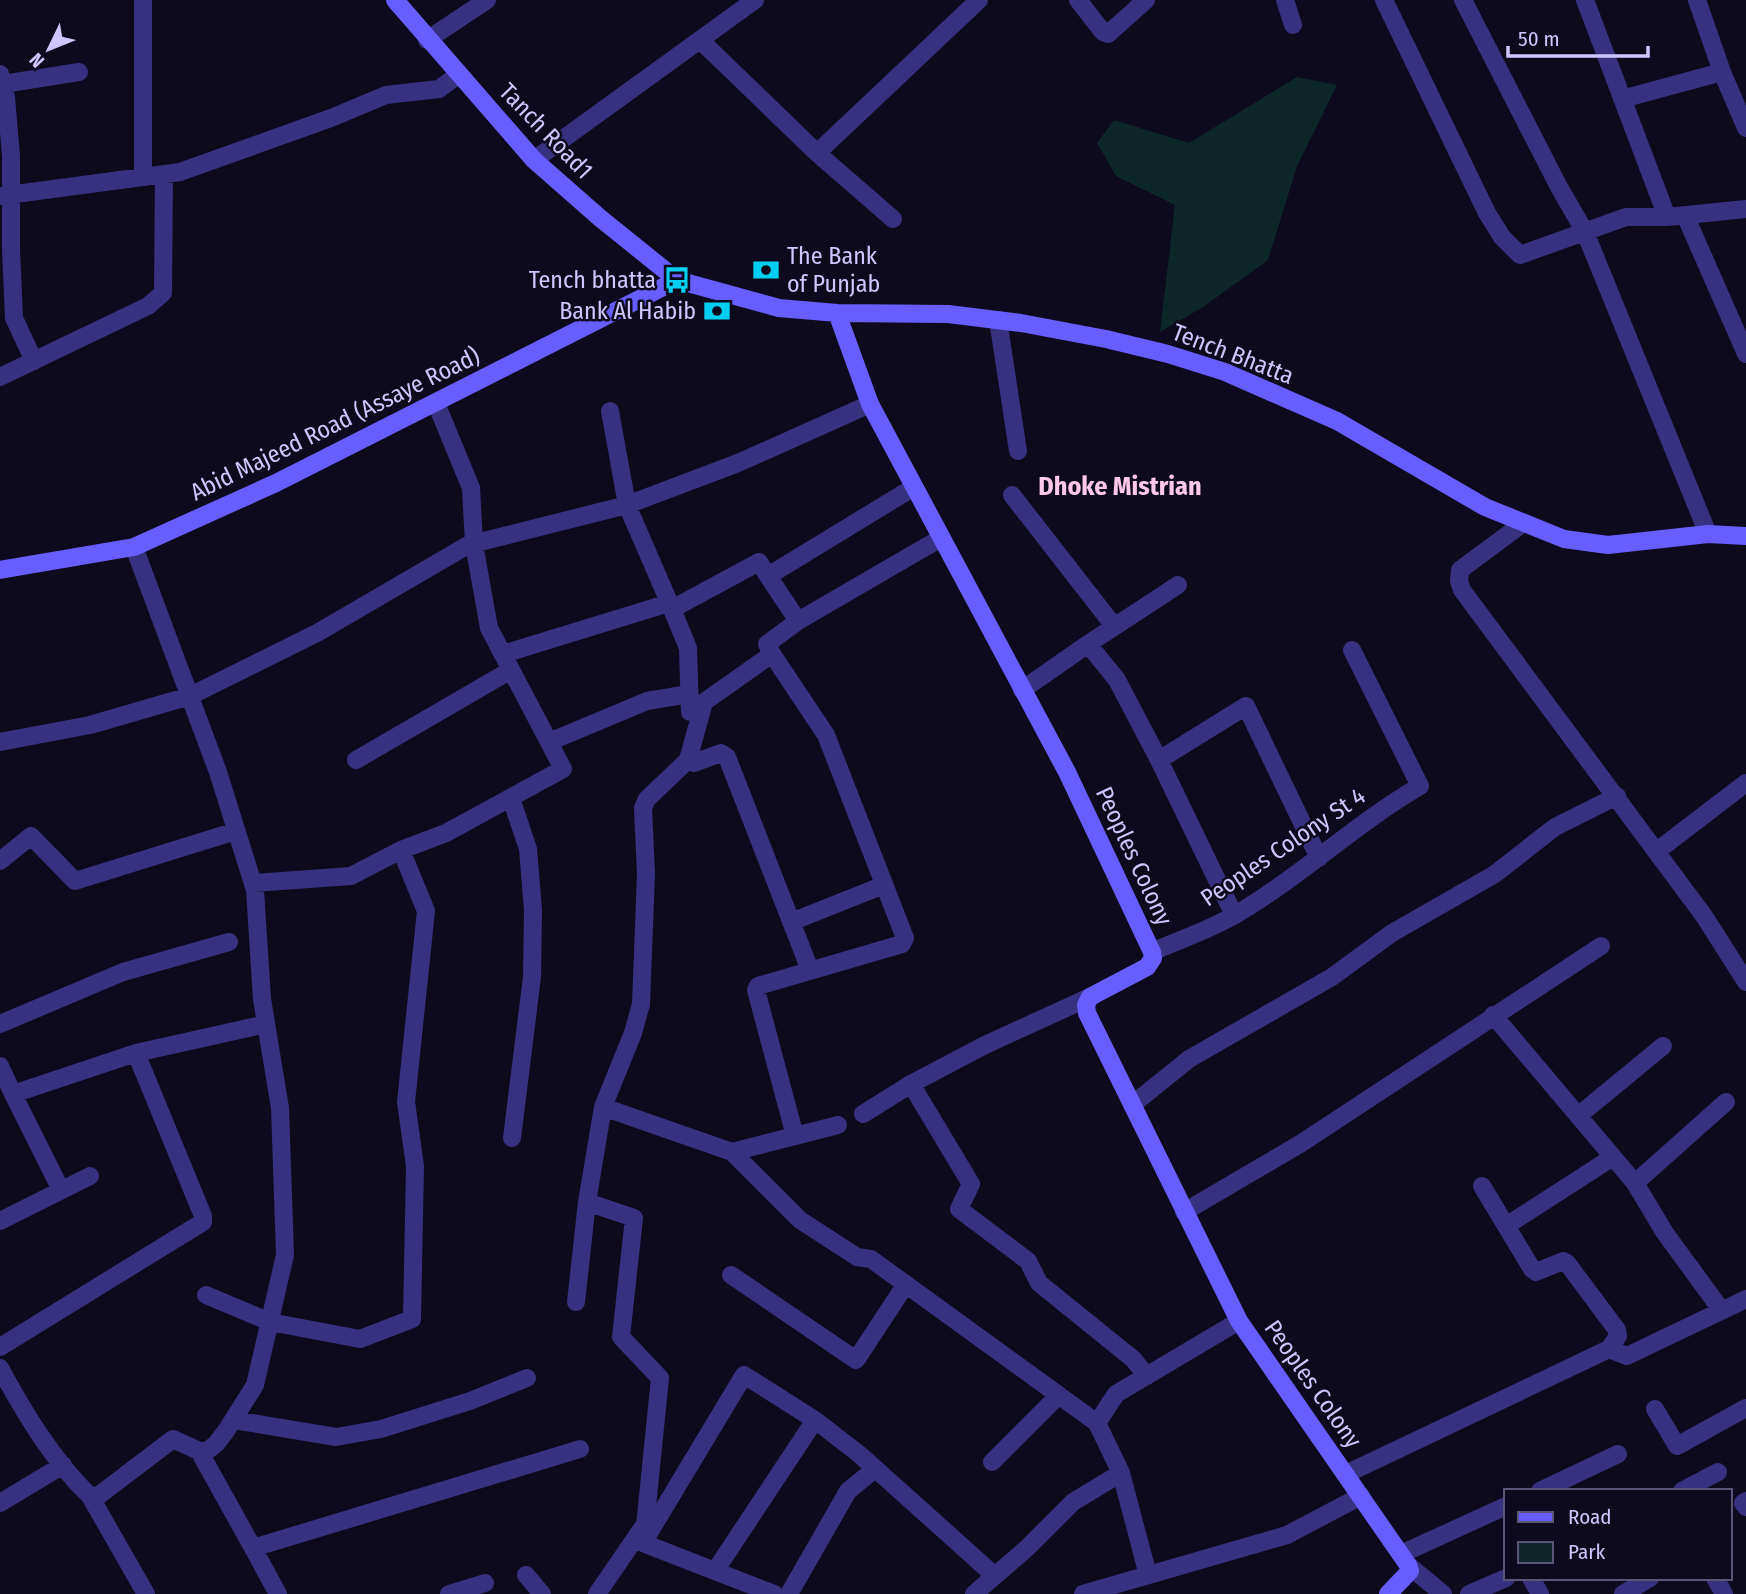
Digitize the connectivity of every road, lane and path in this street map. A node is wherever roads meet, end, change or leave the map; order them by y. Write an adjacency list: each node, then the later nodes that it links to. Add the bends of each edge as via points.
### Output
1 (143, 0): 25 (street)
2 (395, 0): 14 (street, Tanch Road1)
3 (487, 0): 14 (street)
4 (755, 0): 15 (street)
5 (979, 0): 22 (street)
6 (1078, 0): 7 (street, via 1108,34)
7 (1146, 0)
8 (1284, 0): 13 (street)
9 (1384, 0): 30 (street, via 1502,237 1520,255)
10 (1464, 0): 30 (street)
11 (1586, 0): 20 (street)
12 (1697, 0): 17 (street)
13 (1293, 25)
14 (427, 40): 18 (street, Tanch Road1)
15 (700, 40): 22 (street); 23 (street)
16 (79, 72): 19 (street)
17 (1722, 72): 20 (street); 21 (street)
18 (458, 75): 23 (street, Tanch Road1); 24 (street, via 439,89 386,95 192,168)
19 (1, 79): 26 (street, via 11,156)
20 (1622, 99): 28 (street)
21 (1746, 128)
22 (817, 153): 29 (street)
23 (534, 160): 31 (street, Tanch Road1)
24 (164, 174): 25 (street); 35 (street, via 163,293 148,306)
25 (144, 177): 26 (street)
26 (6, 195): 35 (street, via 14,318)
27 (1746, 209): 28 (street)
28 (1676, 216): 30 (street, via 1626,218); 34 (street)
29 (894, 219)
30 (1585, 232): 45 (street)
31 (677, 280): 32 (street, Tench Bhatta, via 779,308); 37 (street, Abid Majeed Road (Assaye Road))
32 (837, 313): 33 (street, Tench Bhatta, via 948,314); 38 (street, Peoples Colony)
33 (998, 320): 40 (street); 44 (street, Tench Bhatta, via 1105,339 1225,372 1337,421 1435,480)
34 (1746, 354)
35 (34, 361): 36 (street)
36 (0, 377)
37 (436, 403): 48 (street, via 471,488); 49 (street, Abid Majeed Road (Assaye Road))
38 (870, 404): 41 (street, Peoples Colony); 43 (street, via 738,463)
39 (610, 411): 43 (street)
40 (1018, 452)
41 (914, 487): 47 (street, Peoples Colony); 51 (street)
42 (1012, 495): 55 (street)
43 (627, 505): 48 (street); 53 (street)
44 (1522, 524): 45 (street, Tench Bhatta, via 1564,539 1608,545); 69 (street, via 1460,570 1458,581)
45 (1708, 534): 46 (street, Tench Bhatta)
46 (1746, 536)
47 (941, 538): 54 (street); 60 (street, Peoples Colony)
48 (474, 544): 59 (street, via 489,628); 61 (street, via 317,633)
49 (134, 547): 50 (street, Abid Majeed Road (Assaye Road)); 61 (street)
50 (0, 570)
51 (768, 576): 53 (street, via 759,562); 54 (street)
52 (1178, 585): 55 (street)
53 (671, 606): 59 (street); 62 (street, via 688,648)
54 (798, 621): 58 (street, via 767,644)
55 (1114, 626): 56 (street)
56 (1088, 644): 60 (street); 66 (street, via 1117,681)
57 (1352, 650): 74 (street, Peoples Colony St 4, via 1420,786)
58 (772, 654): 62 (street); 77 (street, via 826,735)
59 (507, 662): 64 (street); 67 (street)
60 (1022, 690): 82 (street, Peoples Colony)
61 (190, 696): 63 (street); 71 (street)
62 (697, 698): 64 (street, via 647,701); 65 (street)
63 (0, 743)
64 (549, 743): 70 (street, via 563,769)
65 (688, 760): 79 (street, via 694,763 721,753 727,757); 97 (street, via 643,808 646,874 641,1004)
66 (1159, 760): 74 (street, via 1246,706); 78 (street)
67 (356, 761)
68 (1746, 783): 73 (street)
69 (1617, 796): 73 (street); 96 (street, via 1555,827 1495,874 1392,933 1332,977 1189,1059)
70 (511, 798): 72 (street, via 446,833); 102 (street, via 528,849 533,910 532,977)
71 (236, 831): 75 (street, via 75,881 31,835); 76 (street)
72 (401, 850): 76 (street, via 351,876); 120 (street, via 426,911 406,1102 415,1167 412,1320 360,1339)
73 (1657, 851): 83 (street)
74 (1319, 858): 78 (street, Peoples Colony St 4)
75 (0, 861)
76 (253, 883): 89 (street)
77 (884, 885): 79 (street); 84 (street, via 905,942)
78 (1234, 915): 82 (street, Peoples Colony St 4)
79 (791, 922): 84 (street)
80 (229, 942): 88 (street, via 123,972)
81 (1601, 946): 87 (street)
82 (1152, 952): 86 (street, Peoples Colony, via 1147,967)
83 (1740, 960): 85 (street)
84 (810, 970): 101 (street, via 756,990)
85 (1746, 982)
86 (1090, 997): 93 (street); 96 (street, Peoples Colony, via 1087,1013)
87 (1493, 1015): 99 (street); 110 (street, via 1300,1144)
88 (0, 1024)
89 (266, 1024): 91 (street); 120 (street, via 280,1108 285,1255)
90 (1663, 1046): 99 (street)
91 (136, 1053): 94 (street); 121 (street, via 203,1222)
92 (0, 1066): 94 (street)
93 (911, 1084): 98 (street); 124 (street, via 971,1184 959,1209 1028,1261 1039,1283)
94 (13, 1094): 108 (street)
95 (1726, 1102): 106 (street)
96 (1132, 1105): 110 (street, Peoples Colony)
97 (603, 1107): 103 (street); 109 (street)
98 (863, 1114)
99 (1578, 1116): 104 (street)
100 (838, 1125): 101 (street)
101 (795, 1136): 103 (street)
102 (512, 1138)
103 (732, 1153): 114 (street, via 800,1220)
104 (1613, 1157): 106 (street); 112 (street)
105 (90, 1176): 108 (street)
106 (1635, 1182): 118 (street)
107 (1482, 1186): 112 (street)
108 (61, 1190): 111 (street)
109 (586, 1202): 117 (street); 149 (street, via 634,1218 621,1337 660,1378)
110 (1184, 1212): 119 (street, Peoples Colony)
111 (0, 1221)
112 (1506, 1226): 122 (street, via 1536,1272 1557,1262 1567,1264 1617,1330)
113 (731, 1275): 114 (street, via 856,1360)
114 (906, 1284): 126 (street)
115 (206, 1295): 120 (street)
116 (1746, 1299): 118 (street)
117 (576, 1302)
118 (1721, 1311): 122 (street, via 1627,1356)
119 (1239, 1321): 124 (street); 140 (street, Peoples Colony)
120 (270, 1322): 129 (street, via 256,1385)
121 (0, 1347)
122 (1609, 1349): 140 (street)
123 (0, 1368): 136 (street)
124 (1147, 1376): 131 (street, via 1116,1394)
125 (527, 1378): 129 (street, via 382,1429 337,1437)
126 (1059, 1395): 131 (street); 135 (street)
127 (1746, 1408): 128 (street, via 1678,1446)
128 (1655, 1409)
129 (234, 1420): 133 (street, via 216,1444)
130 (816, 1420): 137 (street); 150 (street, via 744,1376); 153 (street)
131 (1097, 1423): 138 (street)
132 (580, 1449): 151 (street)
133 (199, 1451): 143 (street, via 173,1439 98,1496); 151 (street)
134 (1618, 1454): 141 (street)
135 (992, 1462)
136 (63, 1465): 143 (street); 146 (street)
137 (875, 1469): 156 (street); 167 (street, via 848,1490)
138 (1121, 1472): 154 (street); 156 (street, via 1073,1502)
139 (1718, 1472): 142 (street)
140 (1346, 1474): 144 (street, Peoples Colony)
141 (1544, 1489)
142 (1686, 1489)
143 (90, 1496): 161 (street)
144 (1361, 1496): 152 (street, Peoples Colony); 154 (street, via 1287,1535)
145 (1746, 1501): 148 (street)
146 (0, 1503)
147 (1504, 1507): 152 (street)
148 (1746, 1507)
149 (645, 1524): 150 (street); 165 (street)
150 (643, 1543): 153 (street)
151 (253, 1548): 162 (street)
152 (1405, 1560): 170 (street, via 1410,1571); 171 (street)
153 (715, 1571): 160 (street)
154 (1148, 1575): 169 (street)
155 (526, 1576): 164 (street)
156 (995, 1576): 168 (street)
157 (1504, 1579): 172 (street)
158 (1647, 1580): 173 (street)
159 (485, 1583): 163 (street)
160 (752, 1590): 166 (street)
161 (146, 1594)
162 (278, 1594)
163 (449, 1594)
164 (542, 1594)
165 (597, 1594)
166 (774, 1594)
167 (789, 1594)
168 (974, 1594)
169 (1083, 1594)
170 (1388, 1594)
171 (1443, 1594)
172 (1469, 1594)
173 (1623, 1594)

